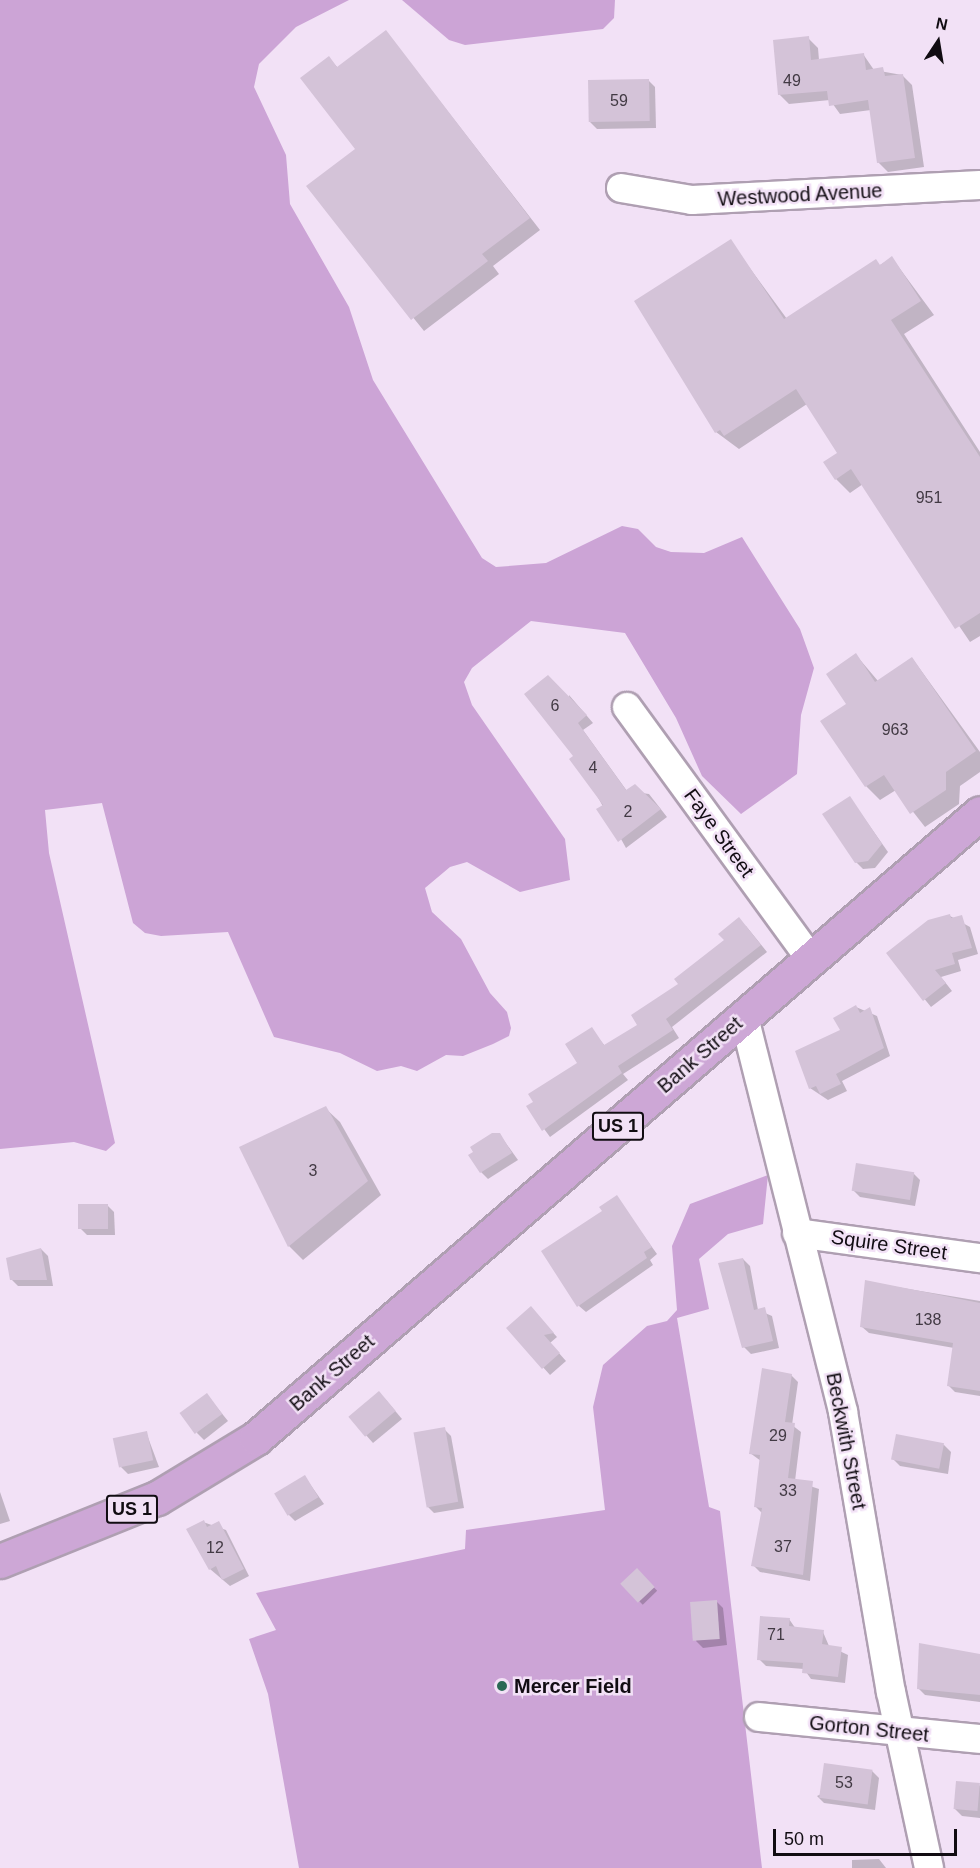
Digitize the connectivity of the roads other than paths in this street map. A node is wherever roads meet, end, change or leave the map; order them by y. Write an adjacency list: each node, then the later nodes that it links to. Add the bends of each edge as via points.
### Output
1 (980, 185): 2 (street, Westwood Avenue, via 692,200)
2 (621, 188)
3 (627, 707): 5 (street, Faye Street)
4 (980, 813): 5 (main road, Bank Street / US 1)
5 (811, 959): 6 (main road, Bank Street / US 1)
6 (744, 1017): 7 (street, Beckwith Street); 9 (main road, Bank Street / US 1, via 256,1438 157,1498)
7 (797, 1233): 8 (street, Squire Street); 11 (street, Beckwith Street, via 843,1412)
8 (980, 1258)
9 (0, 1561)
10 (759, 1717): 11 (street, Gorton Street)
11 (902, 1733): 12 (street, Gorton Street); 13 (street, Beckwith Street)
12 (980, 1739)
13 (928, 1868)

